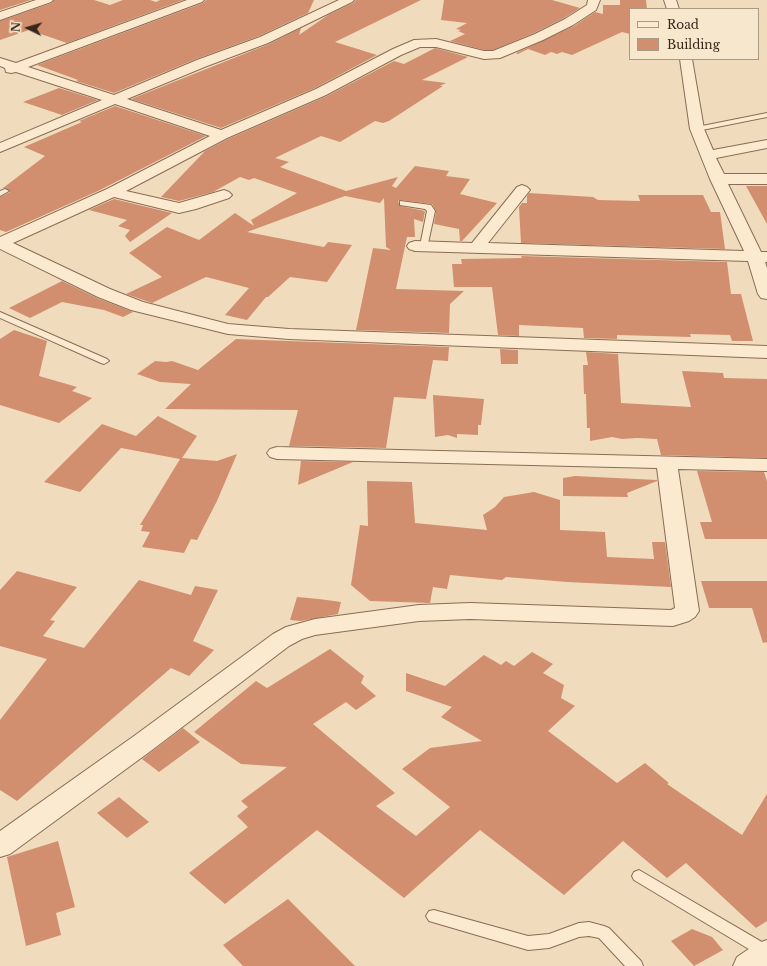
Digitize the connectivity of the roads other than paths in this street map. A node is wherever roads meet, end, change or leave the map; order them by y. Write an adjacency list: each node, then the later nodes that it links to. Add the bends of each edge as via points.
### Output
1 (47, 0): 5 (street)
2 (198, 0): 8 (street)
3 (348, 0): 10 (street, via 264,40 230,51)
4 (594, 0): 13 (street, via 592,8 569,22 495,54 484,55 436,43 418,43 320,92)
5 (0, 16)
6 (686, 60): 12 (street)
7 (0, 62): 8 (street)
8 (15, 68): 9 (street); 10 (street)
9 (0, 73)
10 (112, 100): 13 (street); 15 (street)
11 (767, 115): 12 (lane)
12 (697, 128): 16 (street)
13 (222, 135): 20 (street)
14 (767, 144): 16 (street)
15 (0, 148)
16 (708, 155): 17 (street)
17 (718, 179): 18 (street); 26 (street)
18 (767, 179)
19 (522, 190): 25 (street)
20 (112, 192): 21 (street, via 179,208); 23 (street)
21 (224, 195)
22 (403, 203): 24 (lane, via 428,207 431,211)
23 (0, 243): 29 (street, via 137,306 228,329 289,334)
24 (419, 246): 25 (street)
25 (476, 248): 26 (street)
26 (761, 257): 27 (street)
27 (767, 294)
28 (0, 315): 30 (lane)
29 (767, 352)
30 (104, 361)
31 (277, 453): 32 (street)
32 (667, 463): 33 (street); 34 (street, via 687,611 681,616 673,618 470,611 418,613 315,627 294,633)
33 (767, 465)
34 (0, 846)
35 (639, 876): 37 (lane)
36 (434, 916): 38 (lane, via 528,943 549,941 590,928 604,933)
37 (767, 953): 39 (street)
38 (635, 966)
39 (748, 966)

